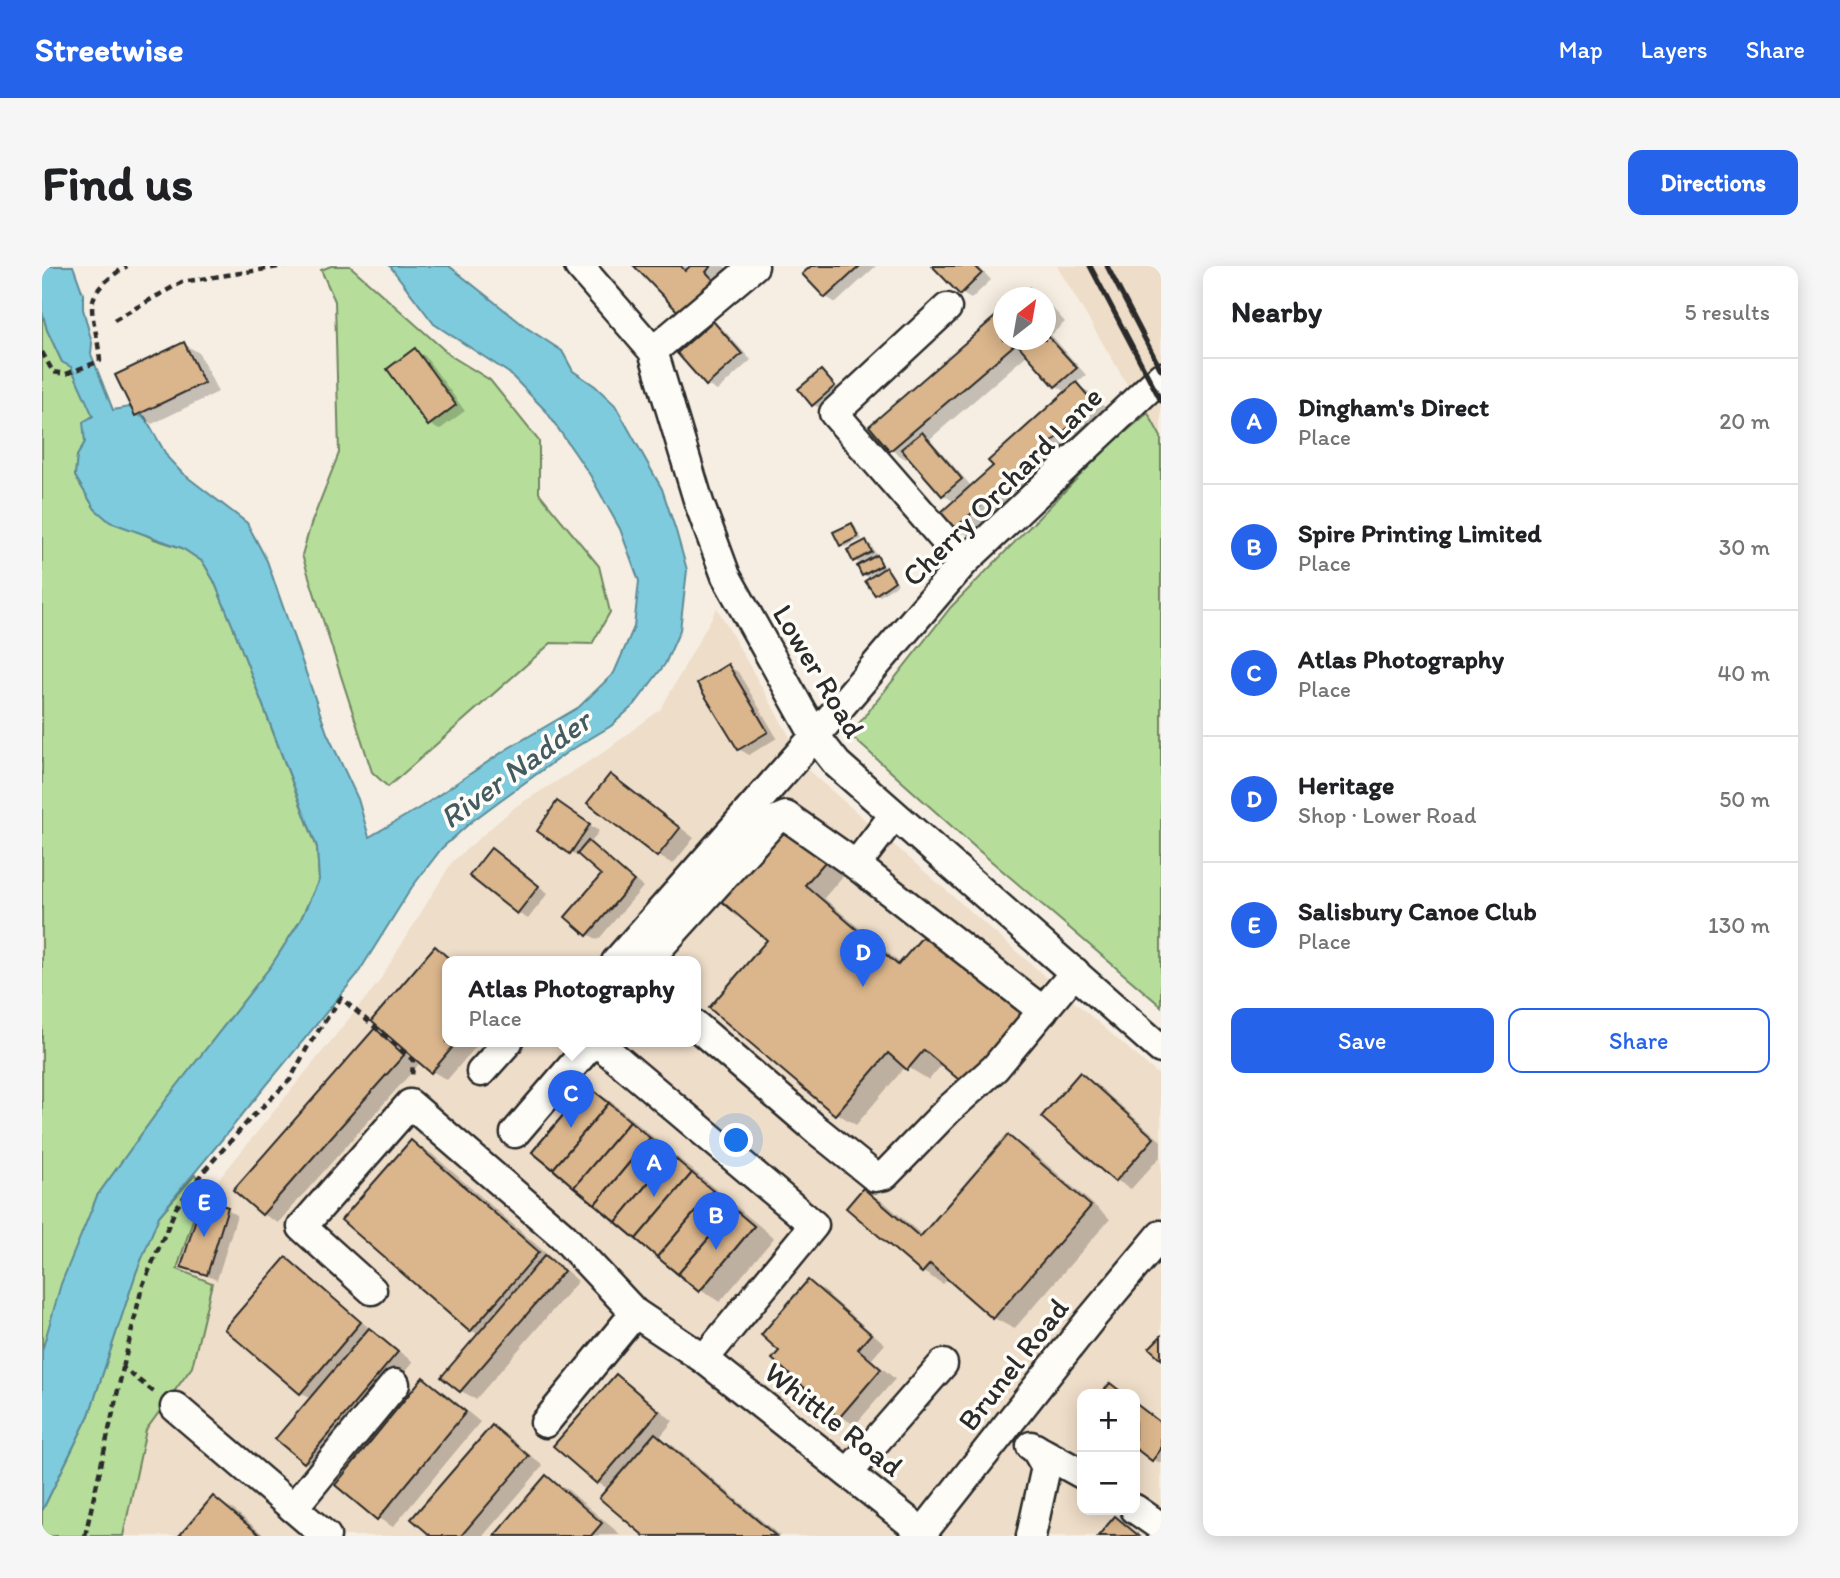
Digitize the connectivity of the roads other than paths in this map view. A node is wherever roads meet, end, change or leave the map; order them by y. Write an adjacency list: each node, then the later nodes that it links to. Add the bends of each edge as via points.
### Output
1 (579, 266): 4 (street, Lower Road)
2 (754, 266): 4 (street)
3 (947, 308): 6 (street, via 834,413)
4 (653, 351): 7 (street, Lower Road, via 726,576)
5 (1161, 377): 6 (street, Cherry Orchard Lane)
6 (964, 562): 7 (street, Cherry Orchard Lane)
7 (815, 736): 8 (street, Lower Road, via 836,764); 10 (street, Cherry Orchard Lane)
8 (894, 815): 9 (street); 12 (street, Lower Road)
9 (856, 865): 11 (street, via 786,816 774,821); 13 (street)
10 (621, 956)
11 (651, 956)
12 (1075, 972): 13 (street); 18 (street, Lower Road)
13 (1043, 1012): 14 (street, via 995,1069 885,1175 875,1177)
14 (701, 1031)
15 (504, 1047): 19 (street)
16 (591, 1047): 20 (street)
17 (601, 1047): 24 (street, via 814,1225)
18 (1161, 1049)
19 (481, 1072)
20 (515, 1133)
21 (1161, 1235): 29 (street, Brunel Road)
22 (372, 1290): 23 (street, Whittle Road, via 302,1227 410,1104 562,1235)
23 (635, 1313): 24 (street, Whittle Road); 28 (street)
24 (704, 1359): 32 (street, Whittle Road)
25 (943, 1364): 32 (street)
26 (395, 1384): 33 (street)
27 (174, 1407): 33 (street)
28 (545, 1423)
29 (1003, 1431): 30 (street); 36 (street, Brunel Road)
30 (1035, 1448): 31 (street); 38 (street, via 1046,1466)
31 (1077, 1471)
32 (848, 1473): 36 (street, Whittle Road)
33 (293, 1508): 37 (street)
34 (1140, 1512): 35 (street)
35 (1161, 1527)
36 (921, 1534)
37 (326, 1536)
38 (1031, 1536)

